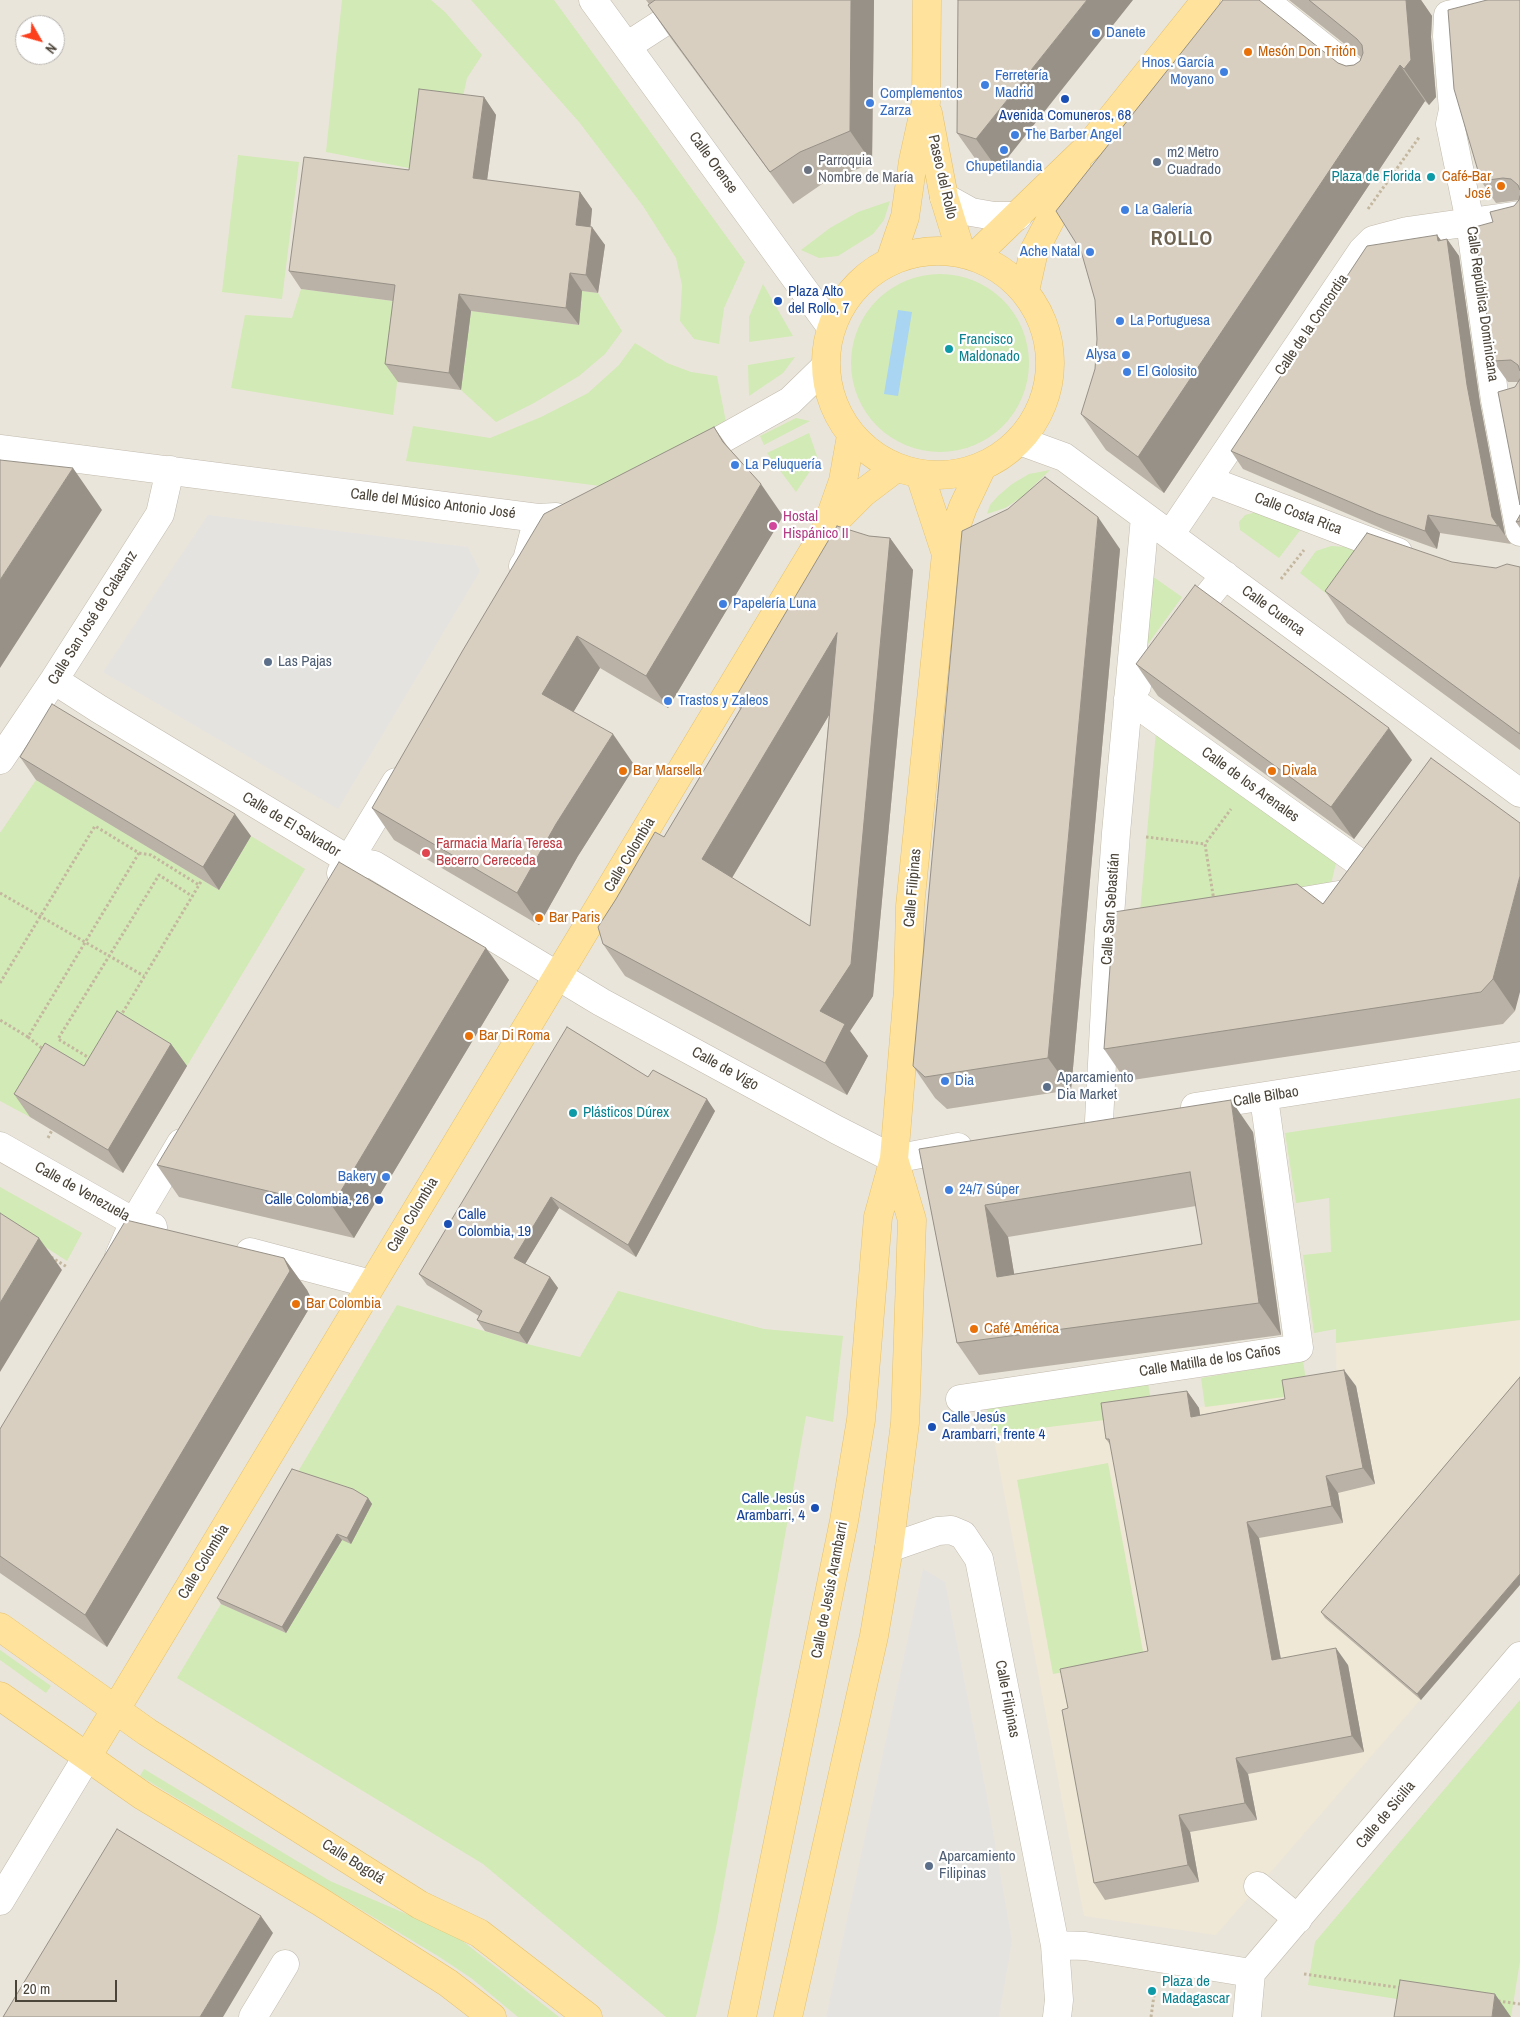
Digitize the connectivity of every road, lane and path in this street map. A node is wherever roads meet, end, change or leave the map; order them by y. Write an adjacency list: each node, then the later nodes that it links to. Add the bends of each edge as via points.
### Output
1 (593, 0): 7 (street, Calle Orense)
2 (698, 0): 7 (street)
3 (927, 0): 10 (main road, Paseo del Rollo)
4 (1206, 0): 11 (main road)
5 (1264, 0): 8 (street)
6 (1516, 0): 9 (street, Calle República Dominicana, via 1448,16)
7 (627, 46): 20 (street, Calle Orense)
8 (1373, 87)
9 (1451, 94): 13 (path); 16 (street, Calle República Dominicana, via 1450,124)
10 (926, 102): 12 (main road, Paseo del Rollo); 18 (main road, Paseo del Rollo, via 904,217)
11 (1090, 145): 15 (main road); 19 (main road, via 1034,251)
12 (944, 197): 15 (street, via 971,212); 17 (main road, Paseo del Rollo)
13 (1367, 211)
14 (1520, 215): 16 (street, Calle de la Concordia)
15 (1018, 216): 17 (main road)
16 (1470, 222): 22 (street, Calle República Dominicana); 30 (street, Calle de la Concordia, via 1373,240 1362,251)
17 (968, 254): 18 (main road, via 925,251); 19 (main road, via 1002,270)
18 (890, 261): 20 (main road, via 865,277 844,300)
19 (1025, 291): 24 (main road, via 1042,319 1050,350 1049,383 1039,414)
20 (831, 327): 21 (main road)
21 (825, 367): 23 (main road, via 832,404); 27 (street, via 790,401)
22 (1508, 398): 35 (street, Calle República Dominicana)
23 (851, 436): 29 (main road, via 872,455); 34 (main road, Calle Colombia, via 843,481)
24 (1020, 441): 26 (main road); 32 (street, Calle Cuenca, via 1064,457)
25 (0, 449): 28 (street, Calle del Músico Antonio José)
26 (982, 467): 29 (main road, via 952,476); 37 (main road, Calle Filipinas, via 962,507)
27 (668, 468)
28 (170, 470): 33 (street, Calle del Músico Antonio José); 41 (street, Calle San José de Calasanz, via 160,514)
29 (908, 472): 34 (main road, Calle Colombia, via 863,492); 37 (main road, Calle Filipinas)
30 (1208, 480): 36 (street, Calle de la Concordia); 38 (street, Calle Costa Rica)
31 (580, 513): 33 (street, Calle del Músico Antonio José, via 574,517)
32 (1145, 517): 36 (street, Calle Cuenca); 42 (street, Calle San Sebastián)
33 (538, 518): 40 (street, via 527,560)
34 (827, 529): 65 (main road, Calle Colombia)
35 (1520, 532)
36 (1170, 535): 39 (street, Calle Cuenca)
37 (946, 554): 83 (main road, Calle Filipinas, via 910,906 908,990)
38 (1424, 561)
39 (1225, 575): 42 (street); 46 (street, Calle Cuenca, via 1454,758)
40 (509, 592)
41 (54, 680): 43 (street, Calle San José de Calasanz); 51 (street, Calle de El Salvador)
42 (1128, 698): 45 (street, Calle de los Arenales); 47 (street, Calle San Sebastián)
43 (0, 760)
44 (408, 762): 51 (street)
45 (1250, 784): 48 (path); 52 (street, Calle de los Arenales)
46 (1520, 793)
47 (1116, 834): 48 (path); 61 (street, Calle San Sebastián)
48 (1205, 844): 58 (path)
49 (1388, 849): 52 (street)
50 (139, 853): 54 (path, via 151,855); 59 (path, via 95,826); 62 (path)
51 (348, 860): 55 (street); 65 (street, Calle de El Salvador, via 374,865)
52 (1371, 872): 58 (street, via 1351,893)
53 (202, 880): 54 (path)
54 (199, 885): 57 (path)
55 (330, 892)
56 (0, 893): 59 (path)
57 (192, 896): 63 (path, via 159,875); 64 (path)
58 (1216, 915)
59 (40, 916): 62 (path); 66 (path)
60 (1138, 926): 61 (street)
61 (1109, 930): 77 (street, Calle San Sebastián)
62 (85, 942): 63 (path); 69 (path)
63 (109, 956): 64 (path); 72 (path, via 58,1039 94,1061)
64 (144, 976): 67 (path)
65 (558, 976): 83 (street, Calle de Vigo); 90 (main road, Calle Colombia)
66 (0, 983)
67 (119, 1018)
68 (0, 1020): 69 (path)
69 (28, 1037): 70 (path)
70 (52, 1054)
71 (1520, 1056): 73 (street, Calle Bilbao)
72 (90, 1067)
73 (1264, 1098): 74 (street, Calle Bilbao); 91 (street, Calle Matilla de los Caños, via 1299,1348)
74 (1167, 1112)
75 (1128, 1117): 77 (street)
76 (195, 1120): 84 (street)
77 (1099, 1121): 78 (street)
78 (1071, 1126)
79 (52, 1130): 80 (path)
80 (48, 1138)
81 (979, 1143): 83 (street)
82 (0, 1146): 84 (street, Calle de Venezuela)
83 (894, 1159): 92 (main road, Calle Filipinas, via 912,1220 905,1423); 112 (main road, Calle de Jesús Arambarri, via 878,1217 861,1420 844,1521)
84 (134, 1222): 85 (street, Calle de Venezuela); 89 (street)
85 (181, 1234)
86 (228, 1246): 90 (street)
87 (45, 1253): 88 (path)
88 (67, 1267)
89 (107, 1279)
90 (371, 1284): 96 (main road, Calle Colombia)
91 (960, 1399)
92 (889, 1548): 101 (street, Calle Filipinas, via 938,1531 951,1530 963,1536 979,1559); 113 (main road, via 874,1636)
93 (0, 1628): 96 (main road, Calle Bogotá)
94 (1520, 1656): 100 (street, Calle de Sicilia)
95 (0, 1696): 97 (main road)
96 (116, 1708): 97 (main road, Calle Colombia); 111 (main road, Calle Bogotá, via 147,1732 420,1904 479,1933)
97 (87, 1757): 99 (street, Calle Colombia); 110 (main road, via 142,1796 319,1901 448,1983)
98 (1258, 1886): 100 (street)
99 (0, 1900)
100 (1298, 1919): 103 (street, Calle de Sicilia)
101 (1055, 1945): 103 (street, via 1085,1946); 114 (street)
102 (285, 1964): 109 (street)
103 (1251, 1973): 116 (street)
104 (1304, 1974): 106 (path)
105 (1156, 1982): 115 (path)
106 (1412, 1989)
107 (1490, 2000): 108 (path)
108 (1520, 2004)
109 (253, 2017)
110 (492, 2017)
111 (588, 2017)
112 (742, 2017)
113 (788, 2017)
114 (1057, 2017)
115 (1151, 2017)
116 (1247, 2017)

